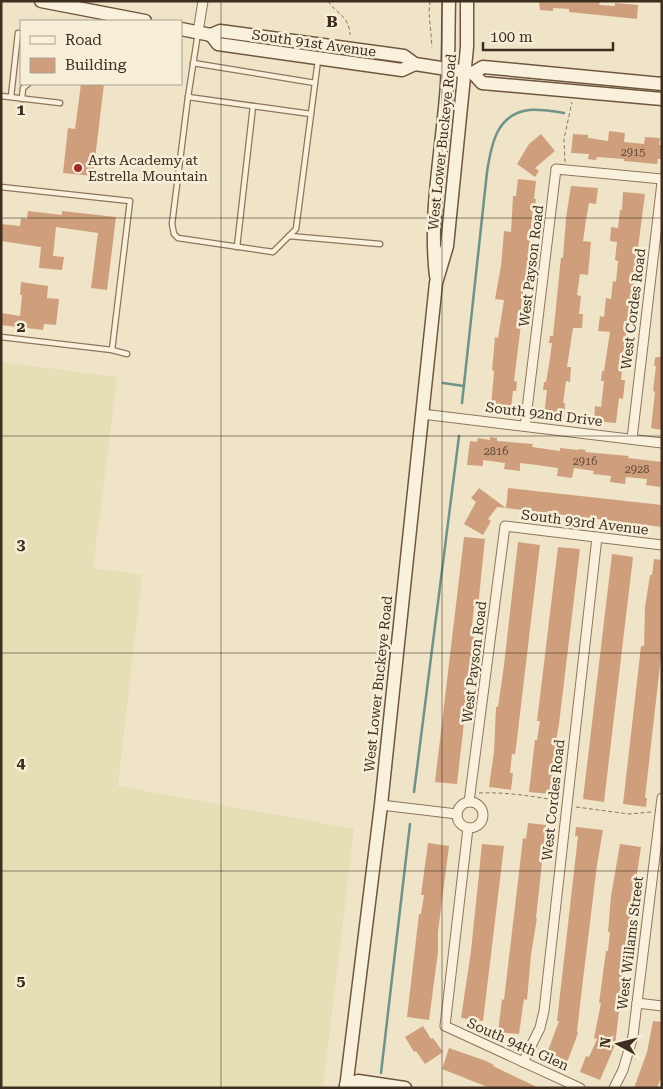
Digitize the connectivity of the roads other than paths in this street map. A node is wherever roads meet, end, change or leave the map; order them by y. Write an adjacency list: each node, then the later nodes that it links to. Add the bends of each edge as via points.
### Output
1 (40, 1): 5 (main road)
2 (204, 1): 8 (street)
3 (449, 1): 12 (main road, West Lower Buckeye Road)
4 (467, 1): 13 (main road, West Lower Buckeye Road)
5 (140, 20)
6 (182, 29): 8 (main road, South 91st Avenue)
7 (20, 33): 18 (lane)
8 (205, 34): 9 (main road, South 91st Avenue, via 218,44); 10 (lane); 11 (main road, South 91st Avenue, via 220,31 404,56)
9 (318, 59): 11 (main road, South 91st Avenue, via 402,70); 14 (lane)
10 (193, 63): 14 (lane); 19 (lane)
11 (415, 64): 12 (main road, South 91st Avenue)
12 (448, 69): 13 (main road, South 91st Avenue); 30 (main road, West Lower Buckeye Road, via 432,247)
13 (468, 73): 15 (main road, South 91st Avenue, via 483,67); 21 (main road, South 91st Avenue, via 482,83); 30 (main road, West Lower Buckeye Road, via 446,246)
14 (315, 83): 24 (lane)
15 (662, 84)
16 (27, 85): 20 (lane, via 23,88)
17 (1, 96): 18 (lane)
18 (10, 97): 20 (lane)
19 (188, 97): 23 (lane); 29 (lane, via 172,224 174,234 178,238)
20 (22, 99): 22 (lane)
21 (662, 99)
22 (60, 103)
23 (252, 106): 24 (lane); 29 (lane)
24 (311, 114): 27 (lane, via 296,229)
25 (662, 180): 35 (street, West Payson Road, via 560,170); 36 (street, West Cordes Road)
26 (1, 187): 32 (lane, via 130,201)
27 (289, 236): 28 (lane); 29 (lane, via 273,252)
28 (380, 244)
29 (236, 246)
30 (436, 283): 34 (main road, West Lower Buckeye Road)
31 (1, 337): 32 (lane)
32 (112, 350): 33 (lane)
33 (127, 354)
34 (422, 414): 35 (street, South 92nd Drive); 43 (main road, West Lower Buckeye Road)
35 (526, 426): 36 (street, South 92nd Drive)
36 (632, 439): 37 (street, South 92nd Drive)
37 (662, 443)
38 (505, 526): 39 (street, South 93rd Avenue); 41 (street, West Payson Road)
39 (597, 536): 40 (street, South 93rd Avenue); 48 (street, West Cordes Road, via 544,1011)
40 (662, 544)
41 (470, 797): 44 (street); 45 (street, via 483,816 476,827)
42 (662, 798): 46 (street, West Willams Street)
43 (381, 805): 44 (street); 49 (main road, West Lower Buckeye Road)
44 (456, 814): 45 (street, via 461,825)
45 (468, 828): 48 (street, South 94th Glen, via 445,1026)
46 (637, 1003): 47 (street); 52 (street, West Willams Street, via 629,1052)
47 (662, 1006)
48 (524, 1062): 51 (street, South 94th Glen)
49 (347, 1087): 50 (main road, via 358,1081)
50 (405, 1088)
51 (580, 1088)
52 (614, 1088)

